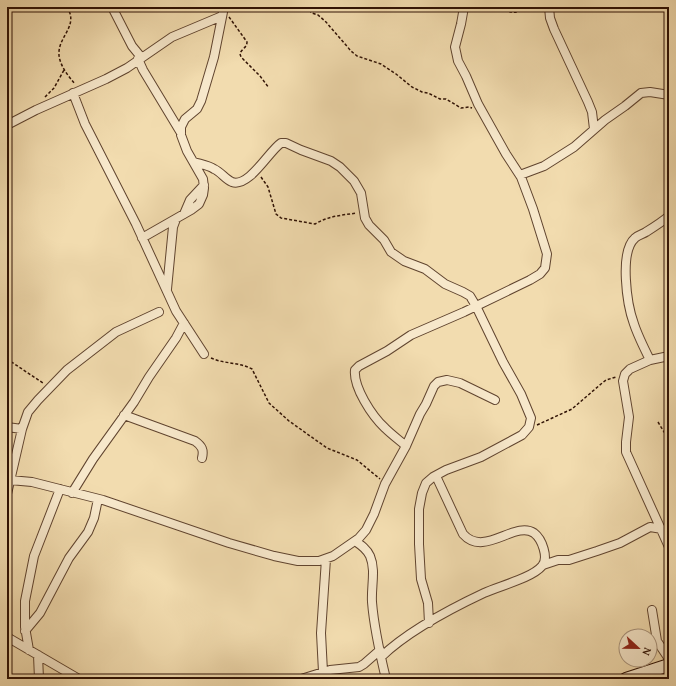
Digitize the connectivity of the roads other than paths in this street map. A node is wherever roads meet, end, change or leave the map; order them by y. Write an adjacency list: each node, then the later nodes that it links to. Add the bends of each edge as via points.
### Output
1 (112, 7): 5 (street)
2 (464, 7): 12 (street, via 455,47 458,61 483,114)
3 (549, 7): 9 (street, via 554,29 592,112)
4 (224, 11): 5 (street, via 172,37); 10 (street, via 201,101 197,109 185,119)
5 (140, 58): 6 (street, via 127,68); 10 (street, via 143,70)
6 (76, 92): 8 (street); 15 (street, via 85,124)
7 (669, 95): 9 (street, via 641,93)
8 (7, 125)
9 (594, 129): 12 (street, via 574,147 544,166)
10 (181, 133): 11 (street)
11 (194, 162): 14 (street, via 204,186 190,200 184,214); 17 (street, via 214,168 234,183 247,178 258,169 281,143 331,161 359,188 365,218 391,252 404,261 425,268 445,284 470,296)
12 (520, 175): 17 (street, via 542,235 547,254 545,268 530,280)
13 (669, 216): 22 (street, via 635,238 629,248 625,270 633,322)
14 (176, 218): 15 (street); 16 (street)
15 (142, 238): 16 (street)
16 (167, 291): 19 (street)
17 (476, 306): 27 (street, via 411,335 355,370 356,380 373,414 384,428); 29 (street, via 531,418 528,429 522,435 481,457)
18 (159, 312): 26 (street, via 116,332 67,370 28,412)
19 (184, 322): 20 (street); 24 (street)
20 (204, 354)
21 (669, 356): 22 (street)
22 (650, 360): 35 (street, via 630,369 623,381 628,417 626,452)
23 (495, 400): 27 (street, via 460,383 447,380 438,382)
24 (124, 415): 28 (street, via 196,442 202,448); 32 (street, via 92,459)
25 (7, 427): 26 (street)
26 (22, 429): 30 (street)
27 (406, 446): 36 (street, via 385,484 366,530)
28 (202, 458)
29 (436, 476): 39 (street, via 467,539 480,542 494,540 520,530 530,531 538,538 544,549 546,558); 41 (street, via 426,483 419,509 421,579 428,603)
30 (10, 478): 31 (street); 33 (street)
31 (60, 490): 32 (street); 42 (street, via 34,556 25,601)
32 (72, 493): 34 (street)
33 (7, 494)
34 (98, 499): 38 (street, via 274,556 298,561); 42 (street, via 88,532 69,558 40,613)
35 (662, 530): 37 (street); 39 (street, via 650,527 620,543 569,560 558,560)
36 (355, 541): 38 (street); 45 (street, via 370,554 372,563 372,602)
37 (669, 547)
38 (326, 559): 49 (street, via 321,627)
39 (543, 565): 41 (street, via 536,571 484,593)
40 (652, 610): 47 (street, via 657,641)
41 (429, 622): 45 (street)
42 (26, 631): 44 (street)
43 (7, 637): 44 (street)
44 (29, 650): 46 (street)
45 (380, 654): 49 (street, via 359,667); 53 (street)
46 (38, 655): 50 (street); 51 (street)
47 (669, 659)
48 (669, 665): 54 (main road)
49 (323, 672): 52 (street)
50 (39, 679)
51 (79, 679)
52 (301, 679)
53 (386, 679)
54 (626, 679)

